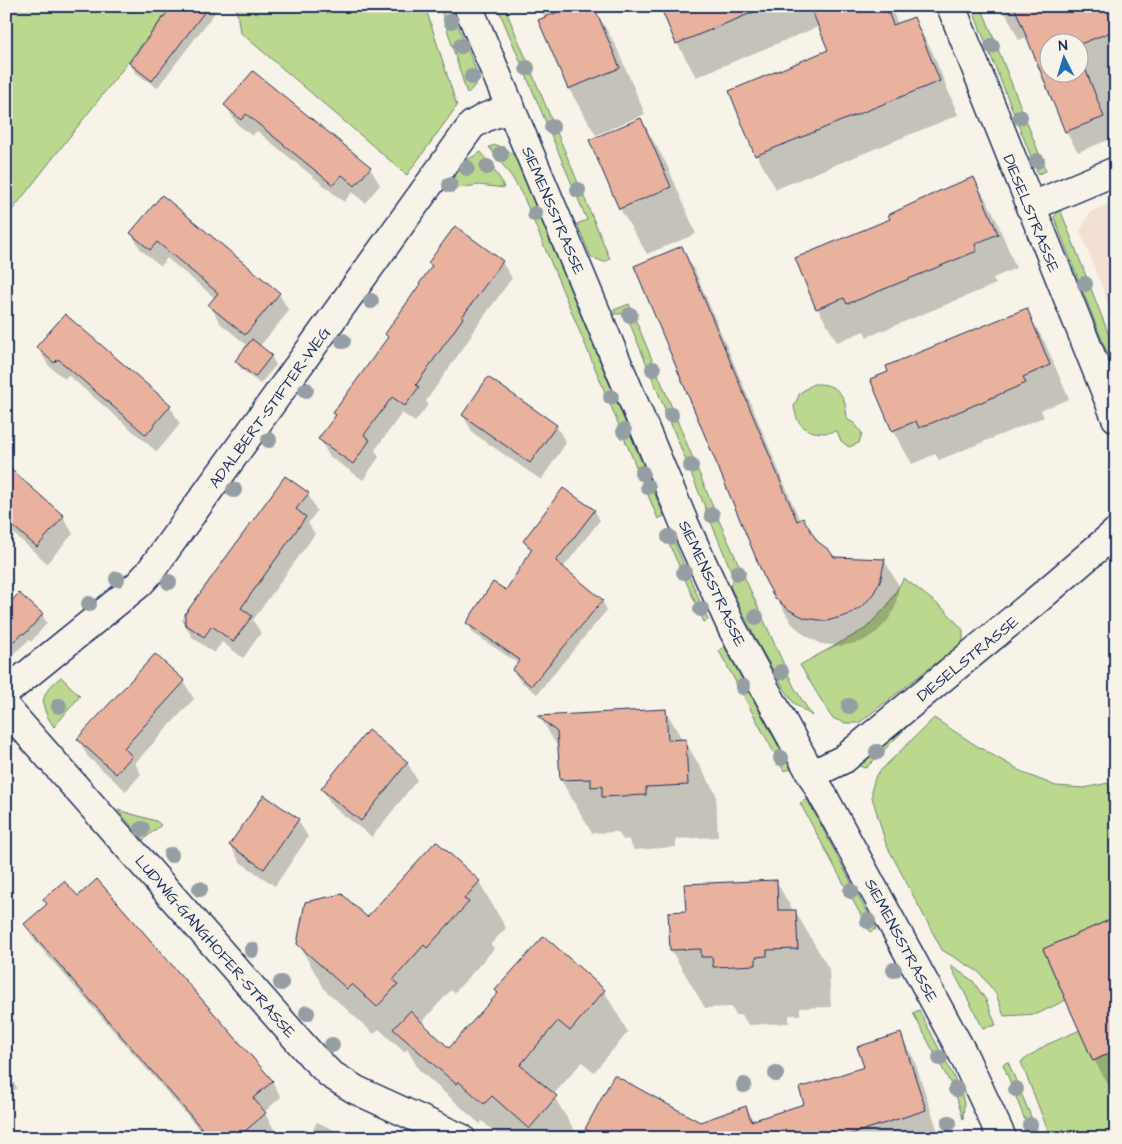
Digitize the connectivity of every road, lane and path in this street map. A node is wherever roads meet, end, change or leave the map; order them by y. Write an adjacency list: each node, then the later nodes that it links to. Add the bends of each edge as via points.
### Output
1 (468, 6): 3 (street, SIEMENSSTRASSE)
2 (951, 6): 5 (street, DIESELSTRASSE)
3 (511, 108): 8 (street, ADALBERT-STIFTER-WEG, via 472,125 140,584); 10 (street, SIEMENSSTRASSE, via 732,628)
4 (1116, 171): 5 (street)
5 (1030, 207): 6 (street, DIESELSTRASSE)
6 (1116, 418)
7 (1116, 532): 10 (street, DIESELSTRASSE, via 844,758)
8 (6, 692)
9 (6, 708): 11 (street, LUDWIG-GANGHOFER-STRASSE, via 330,1074 356,1090)
10 (813, 774): 12 (street, SIEMENSSTRASSE, via 962,1052)
11 (460, 1138)
12 (1002, 1138)

